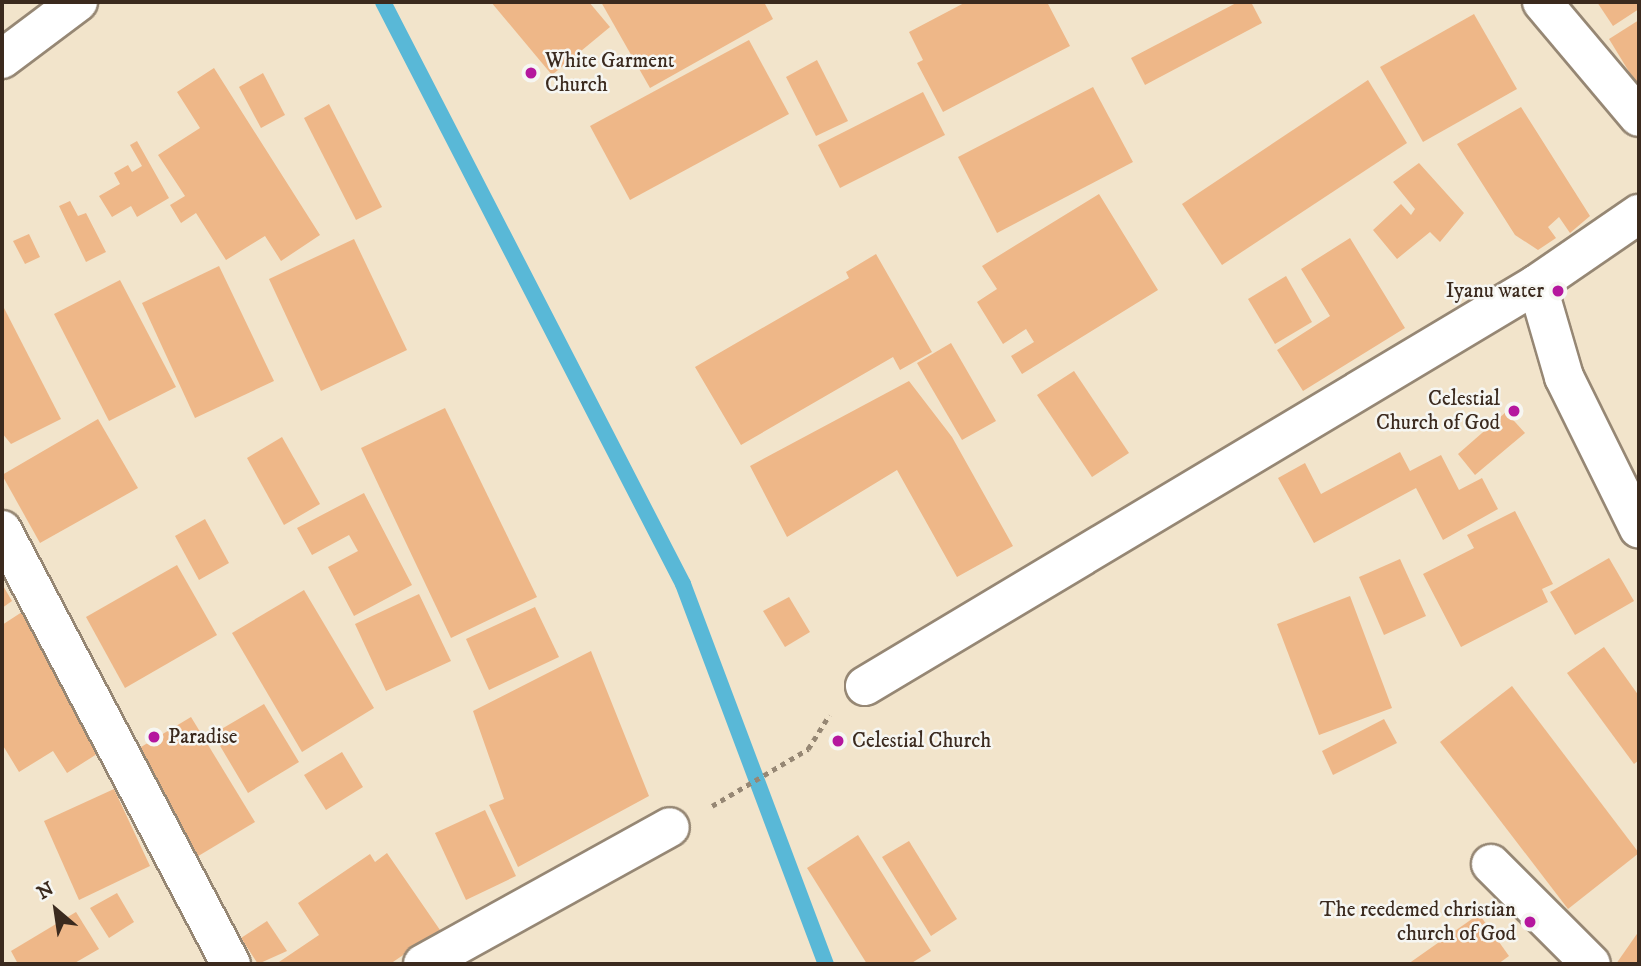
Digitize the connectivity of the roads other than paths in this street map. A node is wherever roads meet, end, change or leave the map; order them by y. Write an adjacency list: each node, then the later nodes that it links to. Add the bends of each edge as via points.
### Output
1 (78, 2): 3 (main road)
2 (1542, 2): 4 (main road)
3 (2, 59)
4 (1639, 117)
5 (1639, 214): 6 (main road)
6 (1537, 284): 7 (main road, via 1564,377); 9 (main road)
7 (1639, 529)
8 (2, 530): 12 (main road)
9 (865, 686)
10 (670, 827): 13 (main road)
11 (1491, 864): 14 (main road)
12 (231, 964)
13 (424, 964)
14 (1591, 964)

